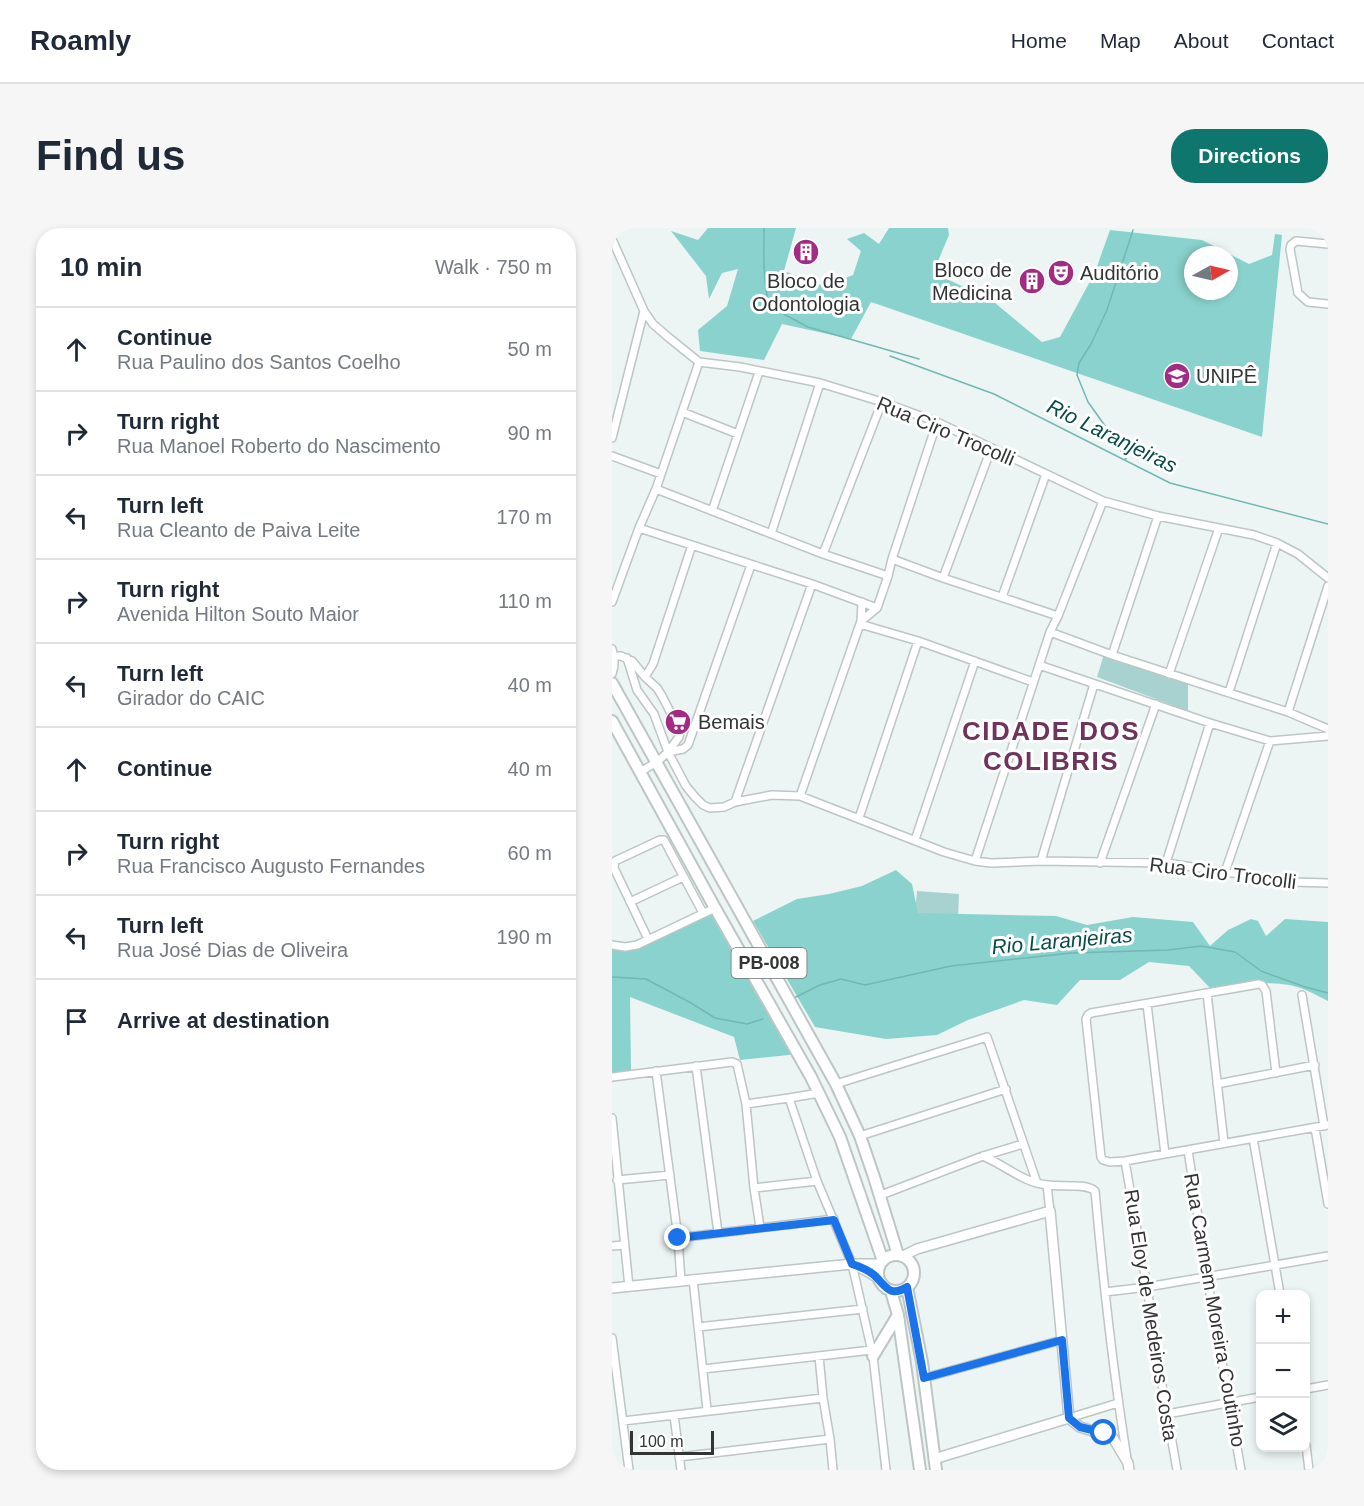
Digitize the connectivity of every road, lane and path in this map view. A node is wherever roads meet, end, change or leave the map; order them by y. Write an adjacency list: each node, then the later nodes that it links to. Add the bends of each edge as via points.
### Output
1 (612, 239): 4 (street)
2 (1328, 244): 3 (street, via 1293,242 1290,249 1298,293 1308,302)
3 (1328, 304)
4 (644, 311): 5 (street, via 653,324); 12 (street)
5 (699, 362): 6 (street, Rua Ciro Trocolli); 9 (street)
6 (759, 372): 7 (street, Rua Ciro Trocolli); 11 (street)
7 (820, 383): 8 (street, Rua Ciro Trocolli); 23 (street)
8 (882, 402): 10 (street, Rua Ciro Trocolli); 26 (street)
9 (682, 412): 11 (street); 15 (street)
10 (937, 422): 13 (street, Rua Ciro Trocolli); 27 (street)
11 (738, 434): 19 (street)
12 (612, 438)
13 (992, 449): 16 (street, Rua Ciro Trocolli); 30 (street)
14 (612, 456): 15 (street)
15 (661, 474): 17 (street)
16 (1046, 474): 18 (street, Rua Ciro Trocolli); 34 (street)
17 (656, 489): 19 (street); 21 (street)
18 (1102, 501): 20 (street, Rua Ciro Trocolli); 38 (street)
19 (712, 511): 23 (street)
20 (1158, 516): 22 (street, Rua Ciro Trocolli); 43 (street)
21 (639, 528): 25 (street); 35 (street)
22 (1220, 528): 24 (street, Rua Ciro Trocolli); 48 (street)
23 (771, 534): 26 (street)
24 (1277, 543): 31 (street, Rua Ciro Trocolli); 53 (street)
25 (692, 545): 28 (street); 49 (street, via 653,664)
26 (823, 554): 29 (street)
27 (892, 559): 29 (street); 30 (street)
28 (751, 564): 32 (street); 61 (street, via 688,745)
29 (888, 576): 37 (street)
30 (944, 578): 34 (street)
31 (1328, 578)
32 (812, 584): 36 (street); 65 (street)
33 (1328, 586): 55 (street)
34 (1002, 597): 38 (street)
35 (612, 602)
36 (862, 602): 37 (street); 39 (street)
37 (877, 608): 39 (street)
38 (1058, 616): 40 (street)
39 (861, 622): 41 (street); 64 (street)
40 (1050, 633): 43 (street); 46 (street)
41 (918, 641): 45 (street); 66 (street)
42 (613, 653): 44 (street); 47 (street)
43 (1112, 655): 48 (street)
44 (627, 658): 49 (street); 61 (street, via 637,690 654,714)
45 (975, 662): 50 (street); 67 (street)
46 (1039, 665): 50 (street); 52 (street)
47 (612, 674)
48 (1169, 674): 53 (street)
49 (645, 677): 61 (street, via 660,692 679,728 680,734)
50 (1033, 682): 68 (street)
51 (612, 683): 62 (main road, PB-008)
52 (1094, 684): 54 (street); 69 (street)
53 (1229, 692): 55 (street)
54 (1156, 704): 57 (street); 70 (street)
55 (1288, 712): 58 (street)
56 (612, 721): 63 (main road, PB-008)
57 (1210, 723): 60 (street); 71 (street)
58 (1328, 729)
59 (1328, 736): 60 (street)
60 (1270, 741): 72 (street)
61 (668, 752): 62 (street); 65 (street, Rua Ciro Trocolli, via 686,786 703,805 718,808)
62 (657, 762): 63 (street); 88 (main road, PB-008)
63 (640, 772): 76 (main road, PB-008)
64 (800, 796): 65 (street, Rua Ciro Trocolli, via 772,795); 66 (street, Rua Ciro Trocolli)
65 (735, 802)
66 (859, 818): 67 (street, Rua Ciro Trocolli)
67 (915, 840): 68 (street, Rua Ciro Trocolli)
68 (975, 861): 69 (street, Rua Ciro Trocolli)
69 (1041, 861): 70 (street, Rua Ciro Trocolli)
70 (1100, 863): 71 (street, Rua Ciro Trocolli)
71 (1166, 863): 72 (street, Rua Ciro Trocolli)
72 (1225, 872): 74 (street, Rua Ciro Trocolli)
73 (683, 877): 75 (street); 75 (street, via 664,840 615,861 614,868); 77 (street)
74 (1328, 883)
75 (630, 902): 78 (street)
76 (715, 908): 77 (street); 91 (main road, PB-008)
77 (703, 913): 78 (street)
78 (648, 939): 79 (street, via 637,945)
79 (612, 945)
80 (1207, 993): 82 (street); 86 (street, via 1262,985 1266,991); 89 (street)
81 (1302, 995): 83 (street)
82 (1147, 1004): 102 (street); 104 (street, via 1091,1013 1086,1019 1101,1157 1110,1162)
83 (1315, 1065): 86 (street); 95 (street)
84 (696, 1066): 85 (street); 93 (street, via 735,1063); 116 (street)
85 (656, 1071): 87 (street); 105 (street)
86 (1276, 1073): 89 (street)
87 (612, 1077)
88 (837, 1084): 90 (street, via 987,1037); 97 (main road, PB-008)
89 (1217, 1084): 99 (street)
90 (1006, 1089): 97 (street); 100 (street)
91 (819, 1093): 92 (street); 122 (main road, PB-008, via 840,1137)
92 (789, 1098): 93 (street); 107 (street)
93 (746, 1104): 110 (street)
94 (612, 1118): 106 (street)
95 (1326, 1126): 96 (street)
96 (1315, 1128): 98 (street); 112 (street)
97 (860, 1136): 111 (main road, PB-008)
98 (1253, 1138): 99 (street); 124 (street)
99 (1224, 1143): 101 (street)
100 (1023, 1144): 103 (street); 108 (street)
101 (1188, 1150): 102 (street); 125 (street, Rua Carmem Moreira Coutinho)
102 (1165, 1154): 104 (street)
103 (983, 1156): 108 (street); 111 (street)
104 (1125, 1161): 131 (street, Rua Eloy de Medeiros Costa)
105 (670, 1175): 106 (street); 117 (street)
106 (618, 1180): 118 (street)
107 (817, 1181): 110 (street); 114 (street)
108 (1037, 1183): 109 (street)
109 (1047, 1185): 113 (street); 135 (street, via 1089,1187 1095,1191)
110 (754, 1188): 115 (street)
111 (881, 1195): 120 (main road, PB-008)
112 (1328, 1204)
113 (1050, 1211): 120 (street); 140 (street)
114 (834, 1220): 115 (street); 123 (street)
115 (760, 1227): 116 (street)
116 (718, 1233): 117 (street)
117 (678, 1238): 128 (street)
118 (624, 1245): 119 (street); 129 (street)
119 (612, 1246)
120 (901, 1256): 122 (main road, via 890,1256); 130 (main road, via 911,1263 914,1274)
121 (1328, 1256): 124 (street)
122 (881, 1262): 123 (street); 127 (main road)
123 (852, 1264): 126 (street); 127 (street); 136 (street)
124 (1275, 1265): 125 (street); 133 (street)
125 (1207, 1277): 131 (street); 150 (street, Rua Carmem Moreira Coutinho)
126 (693, 1279): 128 (street); 138 (street)
127 (879, 1279): 134 (main road)
128 (681, 1281): 129 (street)
129 (629, 1287): 132 (street)
130 (907, 1287): 134 (main road); 144 (main road)
131 (1148, 1287): 135 (street); 153 (street, Rua Eloy de Medeiros Costa)
132 (612, 1288)
133 (1279, 1290)
134 (891, 1291): 137 (main road)
135 (1105, 1292): 151 (street)
136 (863, 1309): 138 (street); 141 (street)
137 (898, 1315): 141 (main road); 166 (main road)
138 (698, 1327): 143 (street)
139 (612, 1338): 145 (street)
140 (1062, 1340): 144 (street); 155 (street)
141 (873, 1353): 142 (street); 165 (street)
142 (819, 1356): 143 (street); 148 (street)
143 (703, 1369): 152 (street)
144 (924, 1378): 160 (main road)
145 (615, 1380): 156 (street)
146 (1328, 1385): 147 (street)
147 (1310, 1388)
148 (822, 1398): 152 (street); 157 (street)
149 (1256, 1398): 150 (street)
150 (1230, 1402): 153 (street); 168 (street, Rua Carmem Moreira Coutinho)
151 (1118, 1403): 155 (street); 161 (street)
152 (707, 1410): 154 (street)
153 (1167, 1414): 167 (street, Rua Eloy de Medeiros Costa)
154 (674, 1415): 156 (street); 159 (street)
155 (1069, 1418): 160 (street); 161 (street, via 1080,1427 1113,1438)
156 (623, 1421): 162 (street)
157 (830, 1439): 159 (street); 164 (street)
158 (1306, 1452): 169 (street)
159 (679, 1457): 163 (street)
160 (935, 1464)
161 (1129, 1467)
162 (629, 1470)
163 (681, 1470)
164 (833, 1470)
165 (886, 1470)
166 (920, 1470)
167 (1177, 1470)
168 (1242, 1470)
169 (1309, 1470)

